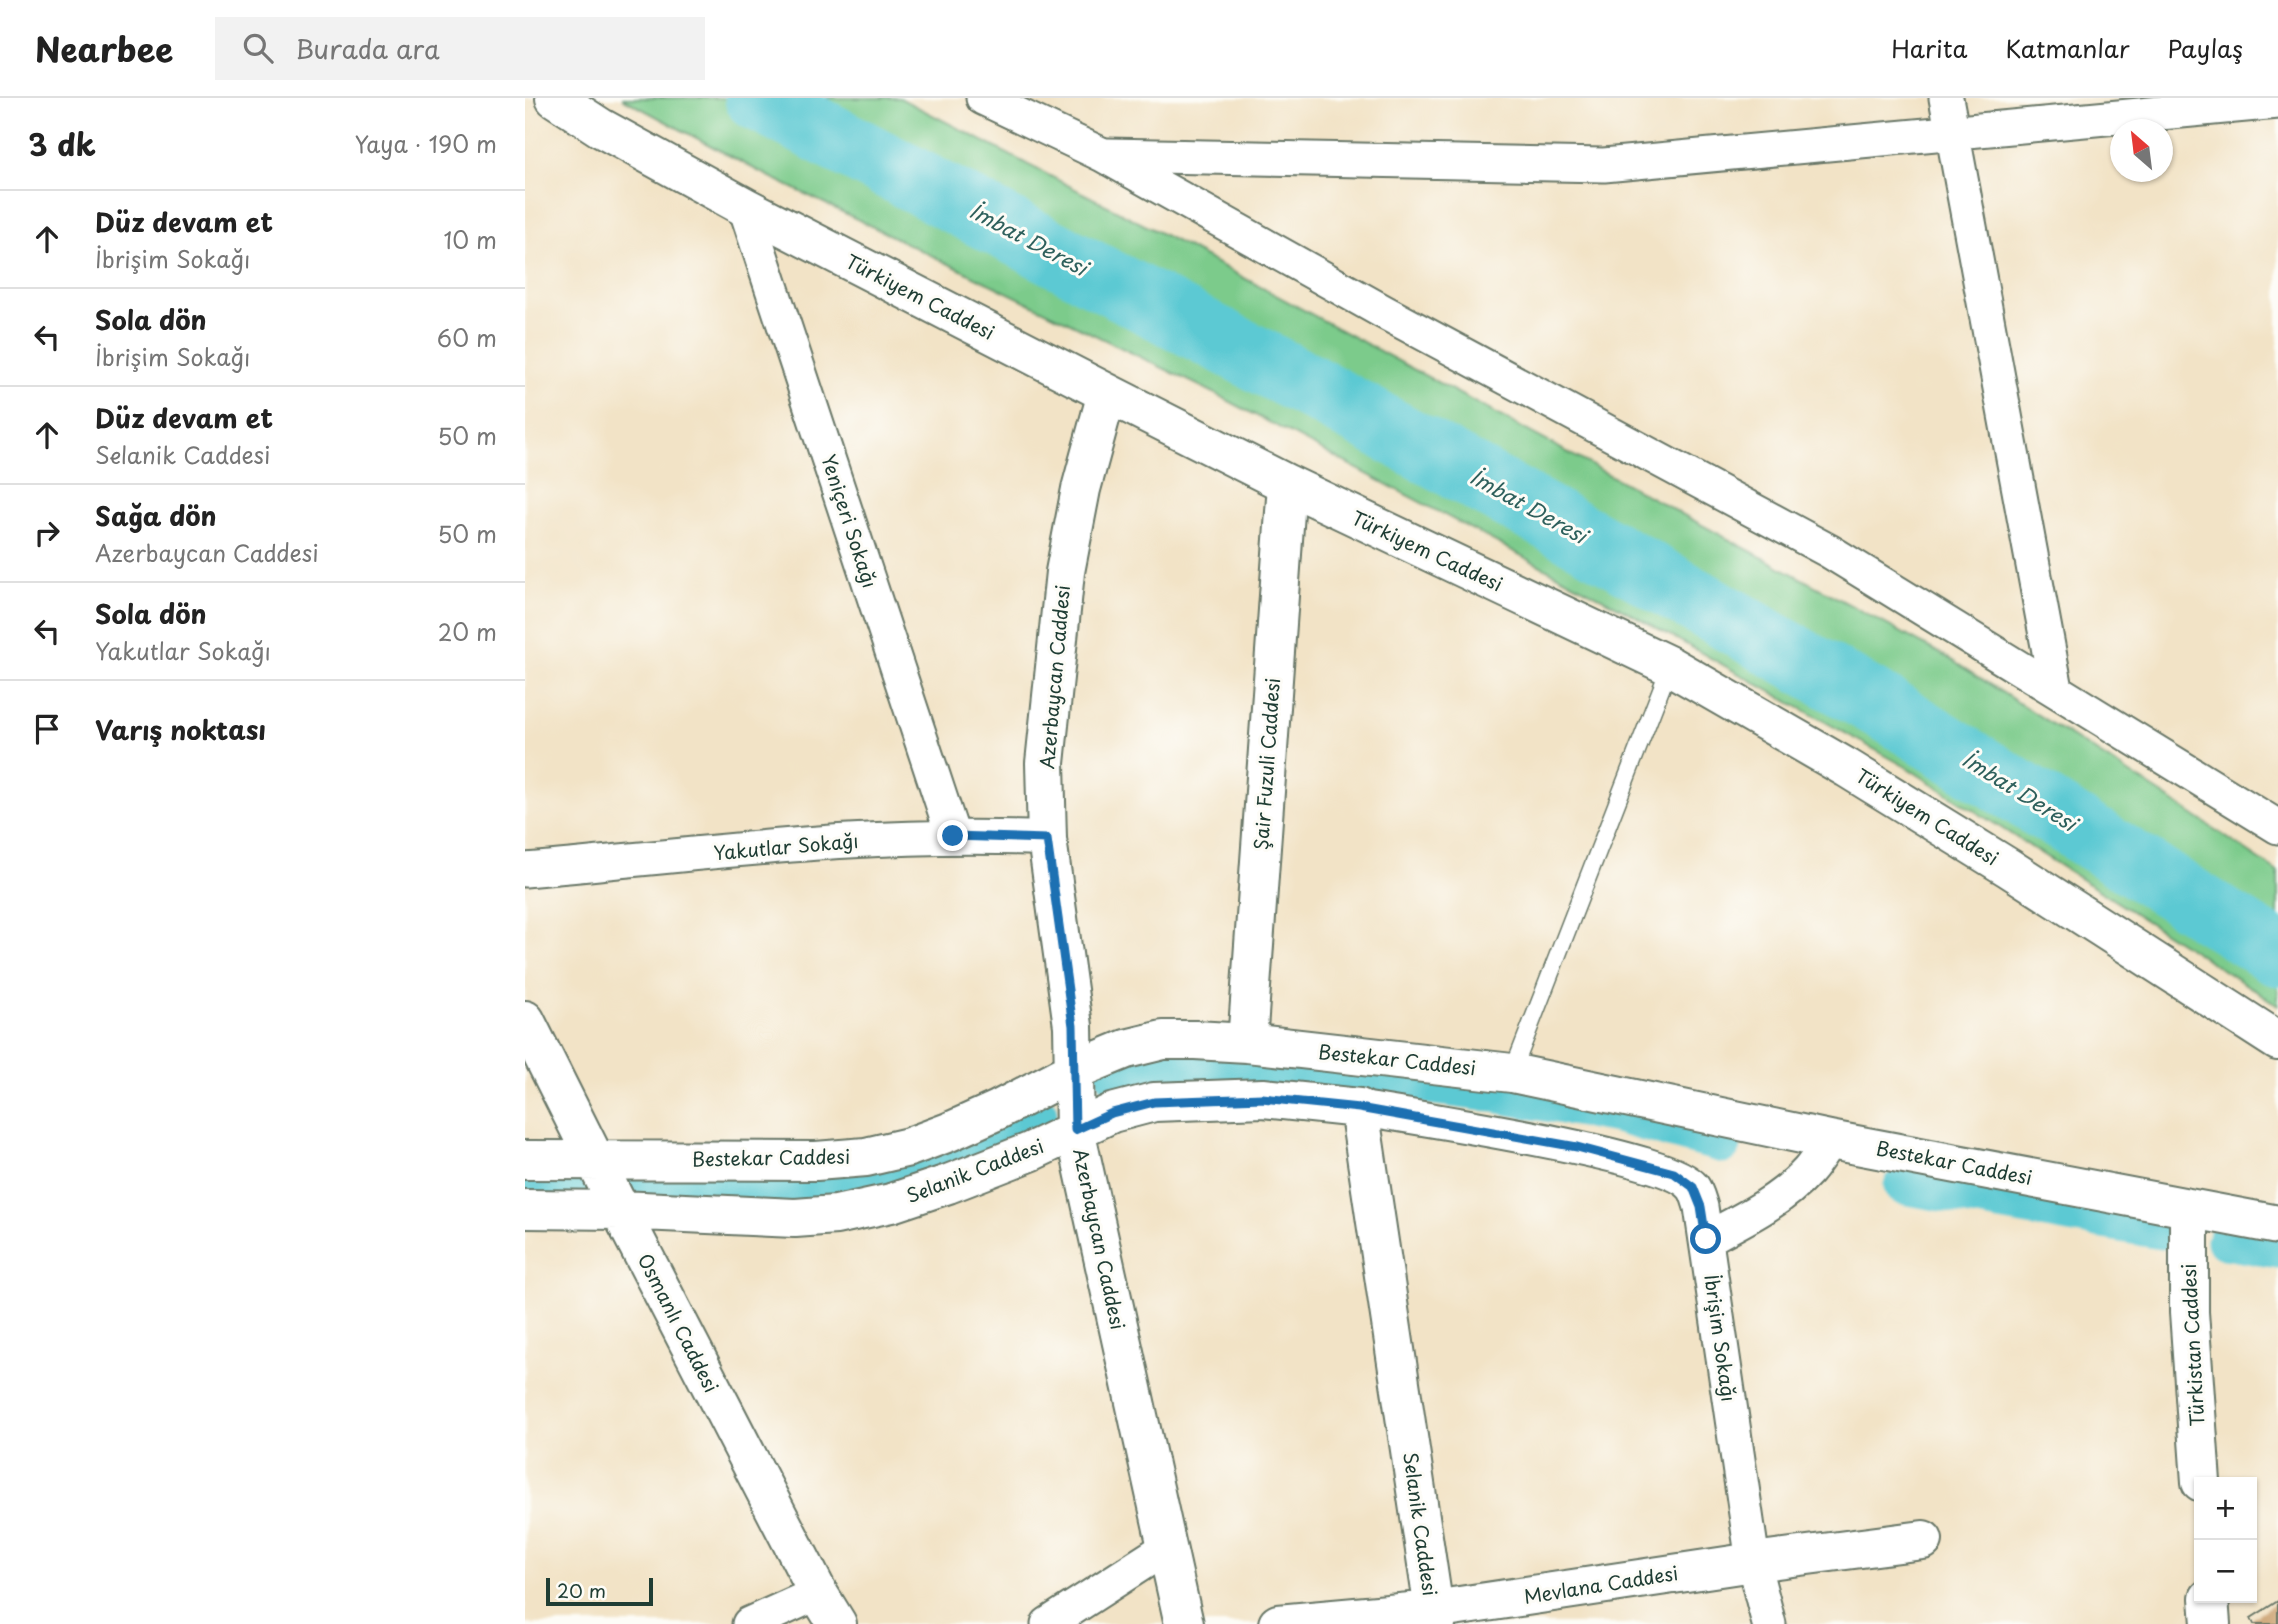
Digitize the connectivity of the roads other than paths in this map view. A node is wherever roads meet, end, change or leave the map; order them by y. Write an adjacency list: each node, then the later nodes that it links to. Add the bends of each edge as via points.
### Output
1 (555, 98): 7 (street, Türkiyem Caddesi)
2 (983, 98): 6 (street)
3 (1946, 98): 5 (street)
4 (2278, 102): 5 (street)
5 (1951, 132): 6 (street, via 1604,166); 11 (street)
6 (1103, 155): 11 (street, via 1829,551)
7 (745, 206): 8 (street, Türkiyem Caddesi); 13 (street, Yeniçeri Sokağı)
8 (1107, 393): 9 (street, Türkiyem Caddesi); 14 (street, Azerbaycan Caddesi, via 1078,501 1065,572 1045,763)
9 (1287, 484): 10 (street, Türkiyem Caddesi); 18 (street, Şair Fuzuli Caddesi)
10 (1670, 666): 17 (street, Türkiyem Caddesi, via 1870,782); 20 (lane)
11 (2056, 689): 12 (street)
12 (2278, 827)
13 (953, 836): 14 (street, Yakutlar Sokağı); 15 (street, Yakutlar Sokağı)
14 (1047, 839): 19 (street, Azerbaycan Caddesi, via 1069,984)
15 (525, 870)
16 (525, 1020): 24 (street, Osmanlı Caddesi)
17 (2278, 1041)
18 (1247, 1044): 19 (street, Bestekar Caddesi, via 1163,1040); 20 (street, Bestekar Caddesi)
19 (1075, 1070): 22 (street, Azerbaycan Caddesi); 24 (street, Bestekar Caddesi, via 949,1132 866,1157)
20 (1512, 1073): 23 (street, Bestekar Caddesi)
21 (1359, 1108): 22 (street, Selanik Caddesi, via 1262,1098 1154,1102 1112,1113); 30 (street, İbrişim Sokağı, via 1577,1147 1674,1173 1693,1187); 37 (street, Selanik Caddesi)
22 (1075, 1130): 28 (street, Selanik Caddesi, via 948,1184 836,1215 795,1218); 33 (street, Azerbaycan Caddesi)
23 (1830, 1140): 26 (street, Bestekar Caddesi); 30 (street, via 1794,1185)
24 (595, 1159): 25 (street, Bestekar Caddesi); 28 (street, Osmanlı Caddesi)
25 (525, 1160)
26 (2189, 1208): 29 (street, Bestekar Caddesi); 31 (street, Türkistan Caddesi, via 2189,1311)
27 (525, 1209): 28 (street, Selanik Caddesi)
28 (620, 1210): 36 (street, Osmanlı Caddesi)
29 (2278, 1225)
30 (1706, 1239): 34 (street, İbrişim Sokağı)
31 (2201, 1477)
32 (1923, 1540): 34 (street, Mevlana Caddesi)
33 (1166, 1548): 39 (street); 40 (street, Azerbaycan Caddesi)
34 (1753, 1562): 37 (street, Mevlana Caddesi); 42 (street, İbrişim Sokağı)
35 (2209, 1603): 43 (street)
36 (827, 1609): 38 (street)
37 (1434, 1617): 41 (street, Mevlana Caddesi)
38 (749, 1624)
39 (1048, 1624)
40 (1184, 1624)
41 (1278, 1624)
42 (1769, 1624)
43 (2211, 1624)

